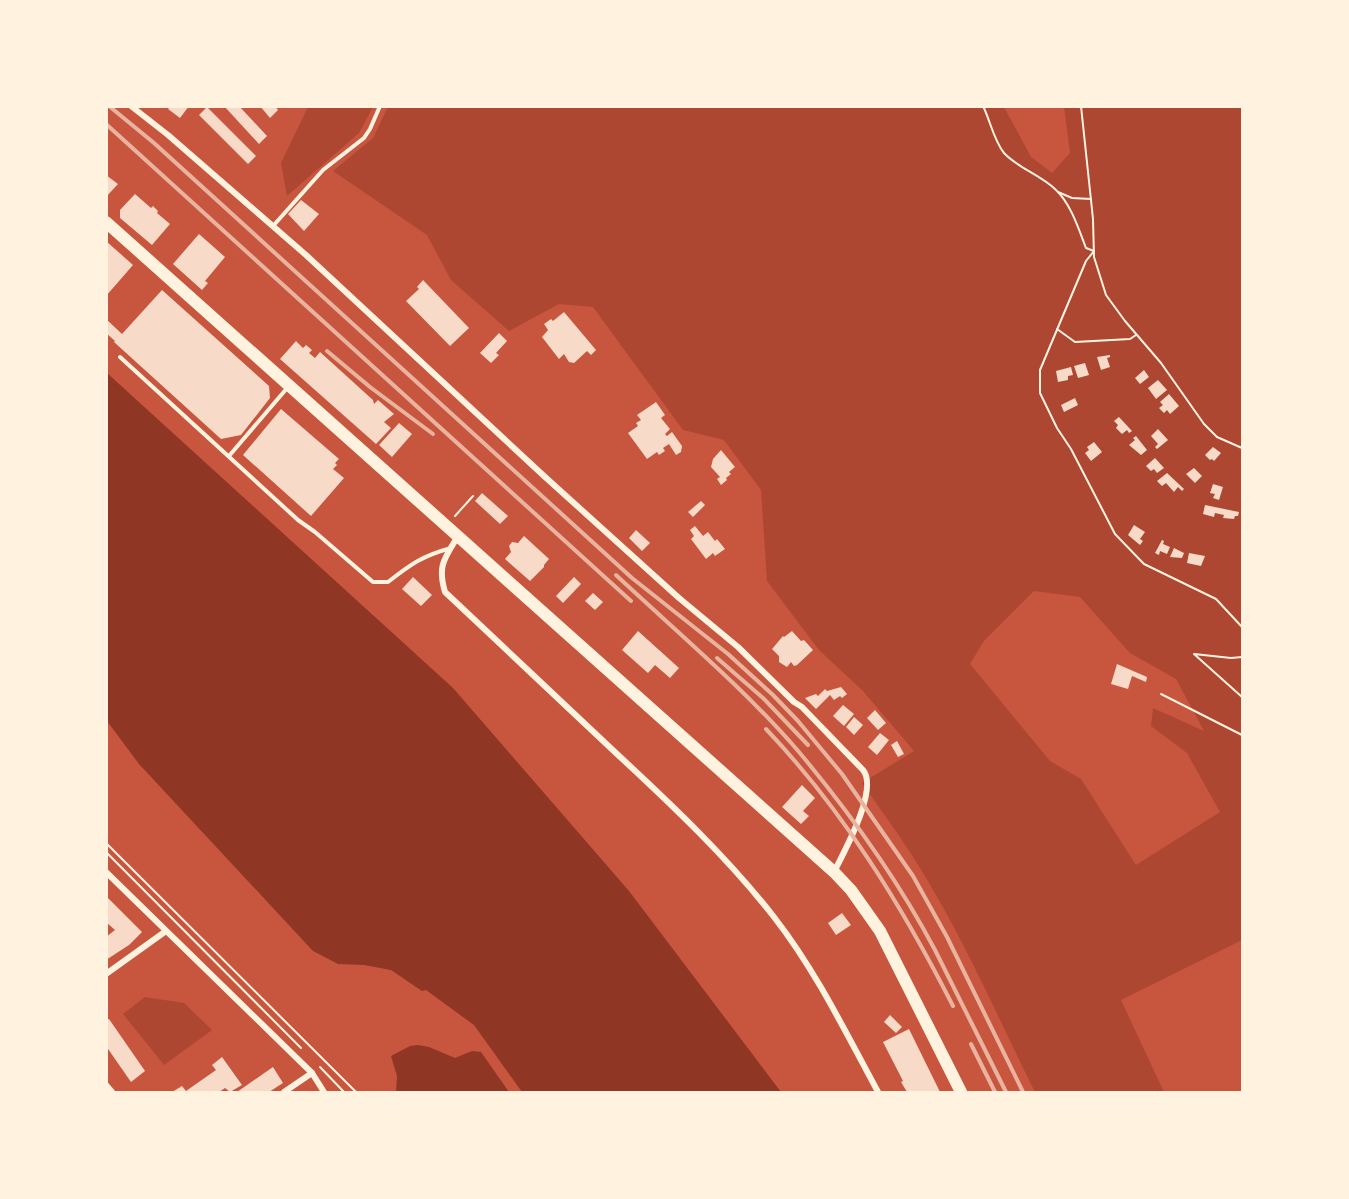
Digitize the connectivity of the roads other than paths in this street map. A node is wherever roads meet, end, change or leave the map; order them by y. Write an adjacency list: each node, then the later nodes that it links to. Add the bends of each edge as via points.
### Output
1 (130, 106): 4 (street)
2 (380, 106): 4 (lane, via 364,138 323,170)
3 (106, 222): 6 (main road)
4 (273, 226): 11 (street, via 544,476 738,647 863,770 868,782 866,797)
5 (120, 357): 7 (lane)
6 (290, 385): 7 (lane); 8 (main road)
7 (229, 456): 9 (lane, via 373,582 388,582 413,562)
8 (459, 535): 9 (street); 11 (main road)
9 (452, 547): 19 (street, via 443,563 441,578 445,592 653,788 755,892 827,996)
10 (106, 872): 12 (street)
11 (834, 872): 20 (main road, via 880,931)
12 (166, 931): 13 (street); 14 (street)
13 (106, 974)
14 (312, 1073): 17 (street); 18 (street)
15 (106, 1085): 16 (street)
16 (112, 1092)
17 (284, 1092)
18 (324, 1092)
19 (878, 1092)
20 (961, 1092)

